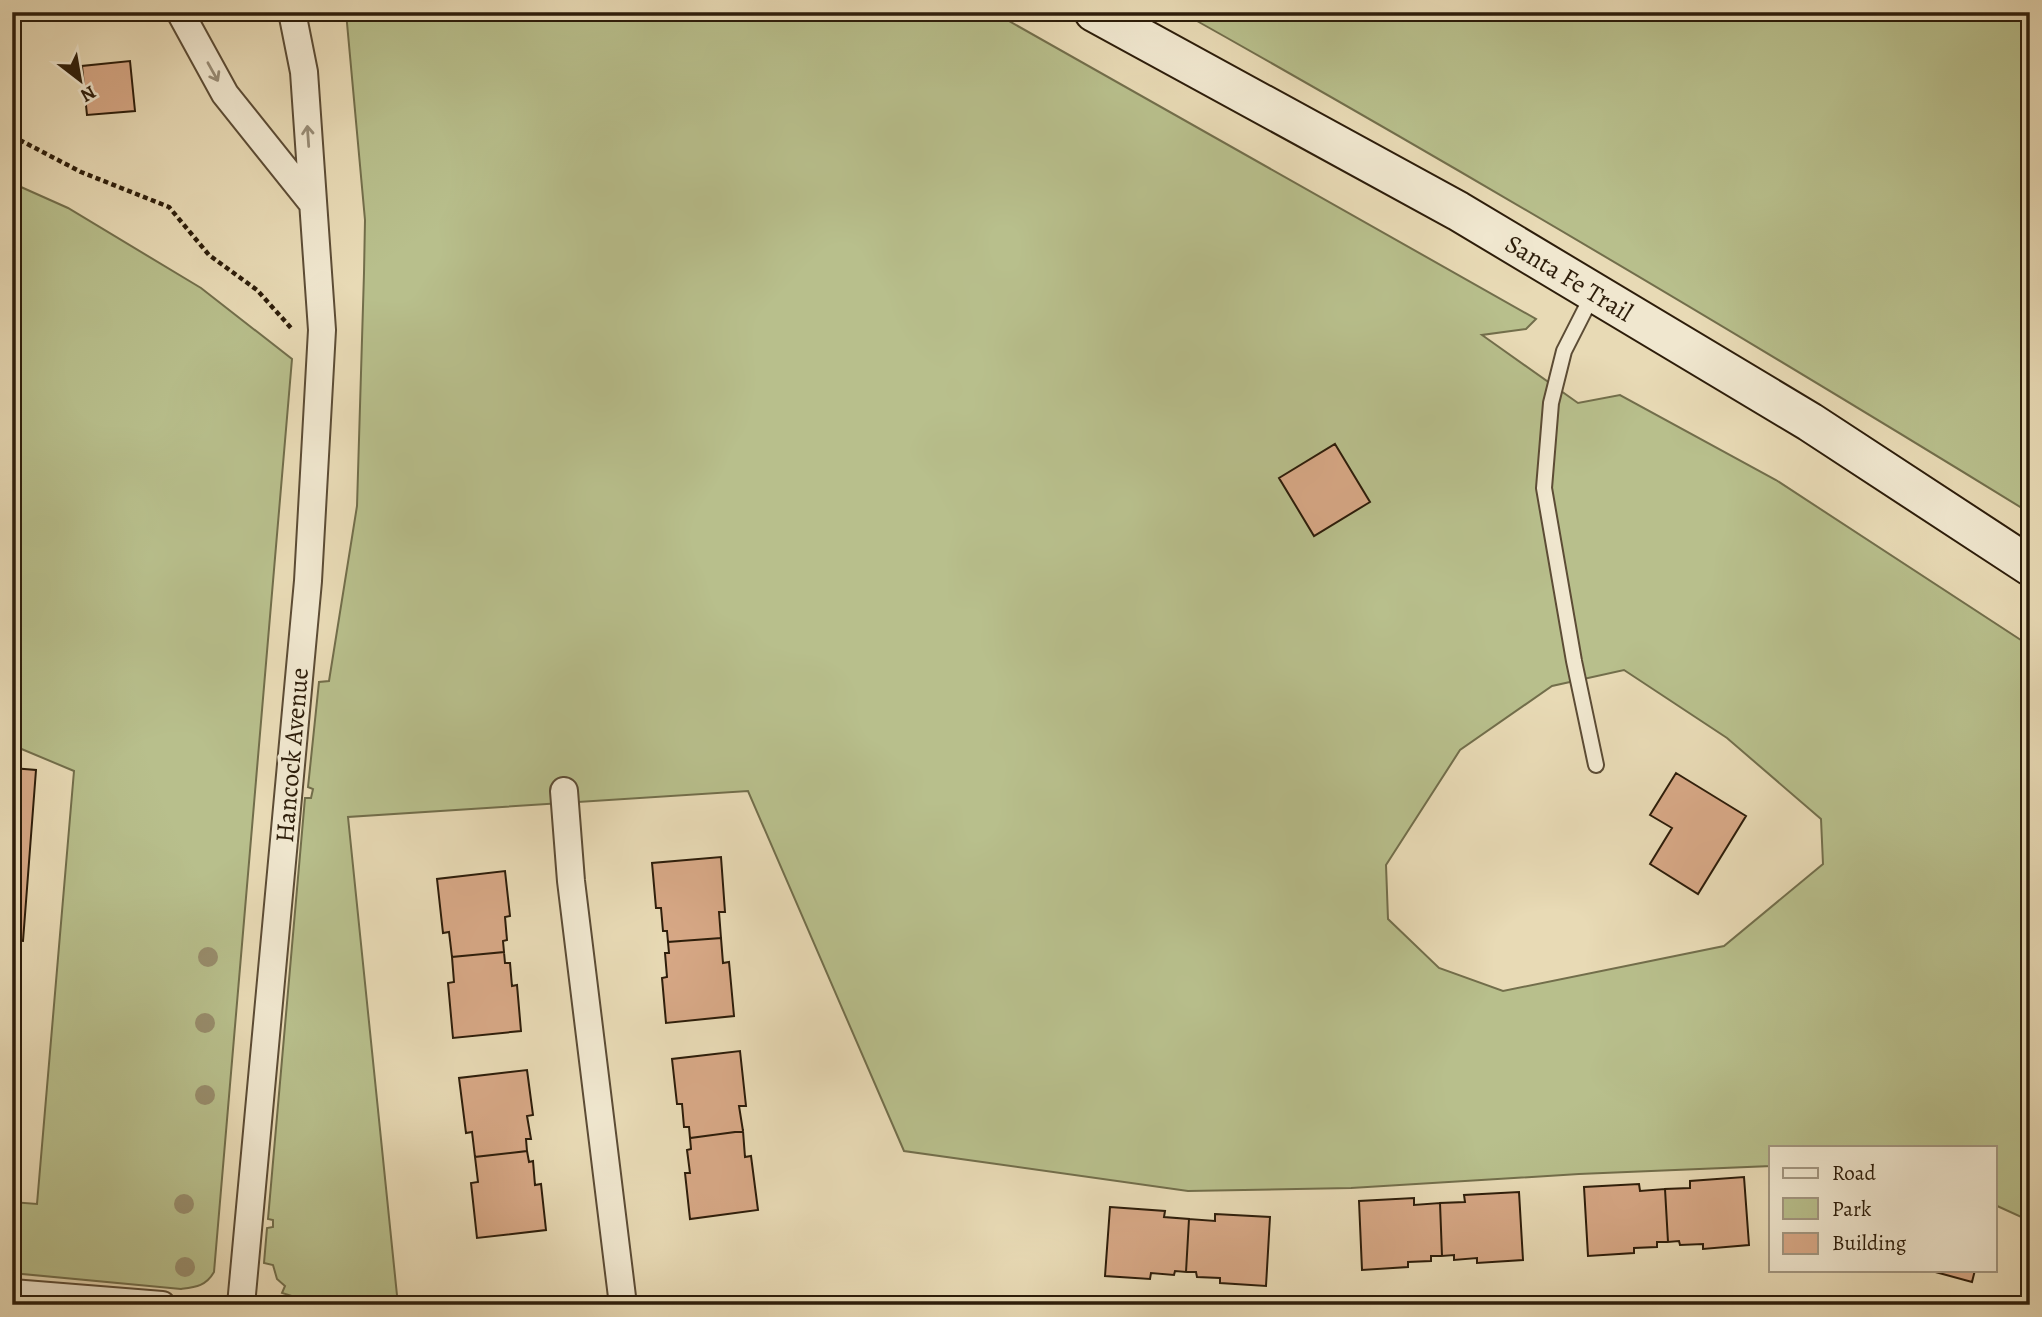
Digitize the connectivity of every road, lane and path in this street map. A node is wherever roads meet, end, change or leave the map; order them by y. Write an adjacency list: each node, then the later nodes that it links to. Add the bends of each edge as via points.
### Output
1 (180, 12): 5 (street, one-way to 5, via 225,94)
2 (292, 12): 5 (street, Hancock Avenue, one-way to 2, via 304,72)
3 (1094, 12): 6 (street, Santa Fe Trail, via 1458,211)
4 (12, 136): 7 (path, via 81,172 169,207 209,255 257,290)
5 (313, 204): 7 (street, Hancock Avenue)
6 (1593, 293): 8 (street, Santa Fe Trail, via 1810,422); 9 (lane, via 1564,351 1551,403 1544,488)
7 (320, 361): 13 (street, Hancock Avenue, via 308,581)
8 (2030, 566)
9 (1596, 765)
10 (564, 792): 14 (street)
11 (12, 1293): 12 (street)
12 (162, 1305)
13 (241, 1305)
14 (622, 1305)

